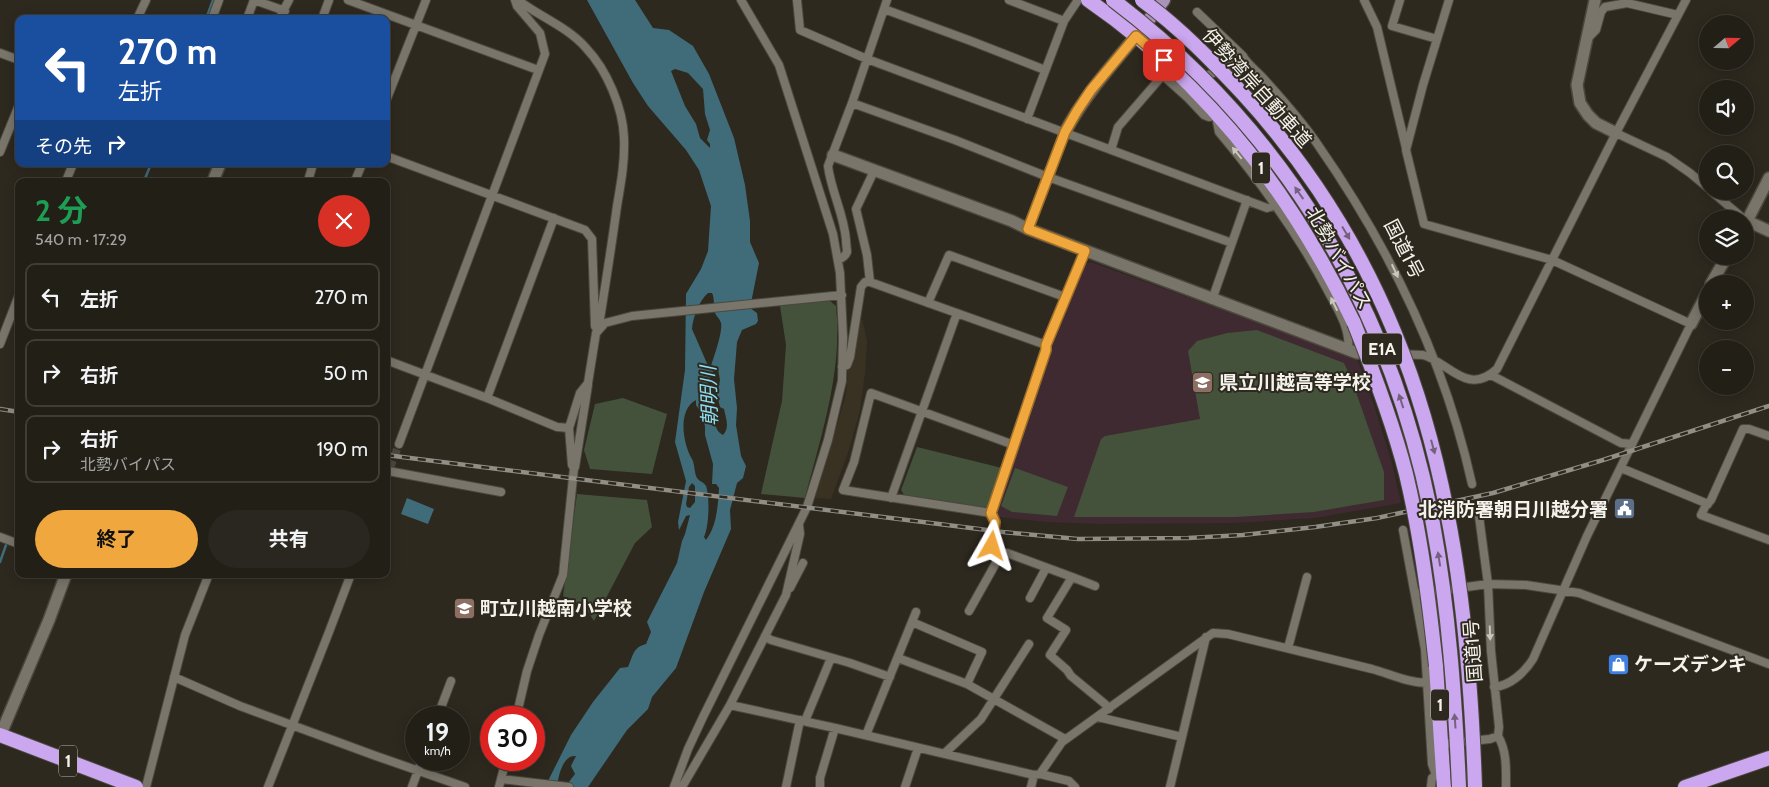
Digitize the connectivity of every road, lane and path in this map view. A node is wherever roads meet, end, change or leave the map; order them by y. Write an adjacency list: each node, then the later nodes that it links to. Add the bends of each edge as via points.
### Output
1 (146, 0): 24 (street)
2 (219, 0): 25 (street)
3 (289, 0): 22 (street)
4 (329, 0): 28 (street)
5 (348, 0): 29 (street)
6 (426, 0): 33 (street)
7 (516, 0): 42 (street, via 517,6 540,33 545,54); 87 (street, via 570,33 587,48 600,67 620,112 624,136 623,166)
8 (741, 0): 76 (street, via 779,64 833,234)
9 (797, 0): 38 (street, via 800,30)
10 (887, 0): 21 (street)
11 (1009, 0): 32 (street)
12 (1113, 0): 189 (highway, 伊勢湾岸自動車道 / E1A, one-way to 12, bridge, via 1451,656 1433,523 1410,430 1378,338 1334,249 1281,168 1213,88 1173,49)
13 (1142, 0): 190 (highway, 伊勢湾岸自動車道 / E1A, one-way to 190, bridge, via 1190,40 1227,77 1294,155 1350,238 1394,331 1427,424 1450,519 1464,619)
14 (1164, 0): 34 (main road)
15 (1364, 0): 56 (street, via 1377,27)
16 (1400, 0): 35 (street, via 1392,26)
17 (1449, 0): 35 (street)
18 (1595, 0): 36 (street)
19 (1686, 0): 30 (street)
20 (1084, 1): 32 (street); 34 (highway, 北勢バイパス / 1)
21 (884, 10): 38 (street); 43 (street)
22 (285, 11): 26 (street, via 254,0); 27 (street)
23 (1197, 12): 40 (street, 国道1号)
24 (140, 15)
25 (213, 15)
26 (248, 15)
27 (282, 15)
28 (323, 15)
29 (387, 15)
30 (1678, 15): 36 (street, via 1627,3 1605,6 1596,30); 54 (street)
31 (390, 16): 33 (street)
32 (1064, 21): 43 (street)
33 (416, 26): 42 (street); 46 (street)
34 (1136, 36): 45 (highway, 北勢バイパス / 1); 52 (street, via 1091,90)
35 (1437, 39): 56 (street)
36 (1587, 40): 54 (street, via 1577,85 1580,102 1588,116)
37 (0, 53): 39 (street)
38 (867, 58): 47 (street); 51 (street)
39 (15, 59)
40 (1246, 62): 45 (street); 91 (street, 国道1号, one-way to 91, via 1286,104 1344,182 1391,263)
41 (1150, 64): 44 (street)
42 (538, 70): 64 (street)
43 (1045, 70): 51 (street)
44 (1163, 75): 49 (street); 55 (street, via 1118,127)
45 (1189, 83): 50 (highway, 北勢バイパス / 1)
46 (390, 91)
47 (852, 103): 58 (street); 61 (street)
48 (15, 115): 57 (street)
49 (1204, 115): 50 (street); 53 (street)
50 (1219, 115): 53 (street); 162 (highway, 北勢バイパス / 1, bridge, via 1294,214 1319,255 1354,324 1384,400 1406,474 1423,559)
51 (1027, 119): 52 (street)
52 (1065, 132): 55 (street); 61 (street)
53 (1219, 132): 67 (street, one-way to 53)
54 (1616, 133): 63 (street, via 1667,157); 77 (street)
55 (1111, 150): 65 (street)
56 (1406, 150): 77 (street, via 1424,224)
57 (0, 152)
58 (833, 155): 60 (street); 76 (street, via 828,166 829,174 842,215 847,252)
59 (390, 157): 64 (street)
60 (874, 171): 72 (street); 78 (street, via 856,209)
61 (1048, 177): 72 (street); 74 (street)
62 (1769, 178): 69 (street)
63 (1699, 180)
64 (491, 195): 70 (street); 94 (street)
65 (1247, 200): 67 (street, via 1267,208); 74 (street)
66 (1721, 200): 68 (street)
67 (1276, 205): 90 (street, one-way to 67, via 1335,305)
68 (1733, 210)
69 (1751, 210)
70 (554, 218): 87 (street, via 585,230 592,239); 97 (street)
71 (1754, 225): 73 (street)
72 (1028, 229): 75 (street)
73 (1769, 231)
74 (1232, 243): 81 (street)
75 (1085, 251): 80 (street); 81 (street)
76 (838, 260): 79 (street)
77 (1552, 260): 86 (street); 95 (street)
78 (870, 282): 82 (street); 93 (street, via 861,286 850,357 847,365)
79 (842, 295): 87 (street, via 651,313 613,320); 93 (street)
80 (1065, 297): 82 (street, via 949,256); 89 (street)
81 (1212, 300): 90 (street)
82 (928, 303): 85 (street)
83 (15, 306): 88 (street)
84 (1699, 308): 86 (street)
85 (957, 313): 89 (street); 98 (street)
86 (1691, 324): 102 (street)
87 (596, 333): 96 (street)
88 (0, 344)
89 (1046, 345): 103 (street)
90 (1353, 351): 91 (street)
91 (1432, 357): 95 (street, via 1465,378); 107 (street, 国道1号, via 1458,427)
92 (390, 362): 94 (street)
93 (842, 367): 113 (street, via 840,393 828,440 812,495)
94 (424, 375): 97 (street); 101 (street)
95 (1491, 375): 102 (street, via 1621,443)
96 (588, 383): 99 (street, via 580,393); 104 (street)
97 (487, 398): 99 (street, via 556,427)
98 (922, 412): 103 (street); 109 (street); 109 (street, via 871,393 859,446 843,490)
99 (569, 428): 104 (street)
100 (1769, 436): 110 (street, via 1744,429)
101 (399, 444)
102 (1632, 444): 105 (street)
103 (1014, 445): 111 (street)
104 (574, 468): 151 (street, via 563,575 530,662)
105 (1621, 468): 110 (street); 128 (street)
106 (390, 472): 108 (street)
107 (1472, 484)
108 (501, 492)
109 (892, 498): 111 (street)
110 (1708, 504): 116 (street, via 1701,515)
111 (991, 513): 118 (street, via 995,522 992,546)
112 (1478, 516): 126 (street, 国道1号)
113 (799, 525): 130 (street, via 800,534); 180 (street, via 703,717)
114 (1403, 530): 129 (street, 1)
115 (0, 537): 117 (street)
116 (1769, 540)
117 (15, 543)
118 (1001, 554): 120 (street, via 1007,553); 132 (street)
119 (803, 563): 130 (street)
120 (1046, 568): 121 (street); 131 (street)
121 (1072, 577): 127 (street); 152 (street, via 1047,618 1066,630 1050,655)
122 (65, 578): 157 (street)
123 (207, 578): 143 (street, via 185,635)
124 (349, 578): 155 (street)
125 (1307, 578): 138 (street)
126 (1488, 584): 128 (street); 129 (street); 147 (street, 国道1号, one-way to 147)
127 (1095, 586)
128 (1564, 591): 141 (street, via 1579,593); 147 (street, via 1529,665 1516,677)
129 (1416, 594): 145 (street, 1)
130 (786, 595): 135 (street)
131 (1030, 598)
132 (969, 611)
133 (916, 612): 134 (street)
134 (912, 622): 140 (street); 146 (street, via 982,652)
135 (765, 636): 139 (street); 149 (street)
136 (1206, 637): 138 (street, via 1213,633 1228,634); 152 (street); 160 (street)
137 (1029, 644): 148 (street)
138 (1288, 648): 145 (street, via 1394,677)
139 (831, 658): 142 (street); 154 (street)
140 (898, 658): 142 (street); 146 (street)
141 (1769, 664)
142 (890, 677): 158 (street)
143 (174, 678): 155 (street); 175 (street)
144 (451, 681): 150 (street)
145 (1428, 682): 171 (street, 1, via 1432,764)
146 (967, 684): 148 (street)
147 (1494, 687): 159 (street, 国道1号)
148 (993, 700): 161 (street); 164 (street, via 981,719)
149 (730, 705): 154 (street); 181 (street)
150 (442, 706)
151 (519, 706)
152 (1109, 709): 153 (street)
153 (1098, 717): 160 (street); 161 (street)
154 (803, 720): 156 (street); 182 (street)
155 (293, 726): 167 (street); 176 (street)
156 (835, 728): 158 (street); 183 (street)
157 (0, 735): 174 (highway, 1)
158 (866, 735): 163 (street)
159 (1498, 736): 162 (street, via 1490,740); 191 (street, 国道1号, via 1505,755)
160 (1182, 737): 187 (street)
161 (1065, 739): 170 (street)
162 (1442, 744): 171 (highway, 北勢バイパス / 1)
163 (918, 748): 164 (street); 173 (street)
164 (945, 753): 170 (street)
165 (1769, 758): 192 (highway)
166 (1769, 763): 193 (highway)
167 (405, 766)
168 (418, 771): 177 (street)
169 (421, 771): 178 (street)
170 (1037, 774): 185 (street); 186 (street, via 1069,781)
171 (1441, 780): 188 (street, via 1432,778)
172 (500, 783): 179 (street, via 528,782)
173 (906, 786): 184 (street)
174 (136, 787)
175 (146, 787)
176 (268, 787)
177 (412, 787)
178 (465, 787)
179 (568, 787)
180 (674, 787)
181 (682, 787)
182 (786, 787)
183 (820, 787)
184 (916, 787)
185 (1031, 787)
186 (1075, 787)
187 (1170, 787)
188 (1431, 787)
189 (1458, 787)
190 (1475, 787)
191 (1506, 787)
192 (1685, 787)
193 (1710, 787)

